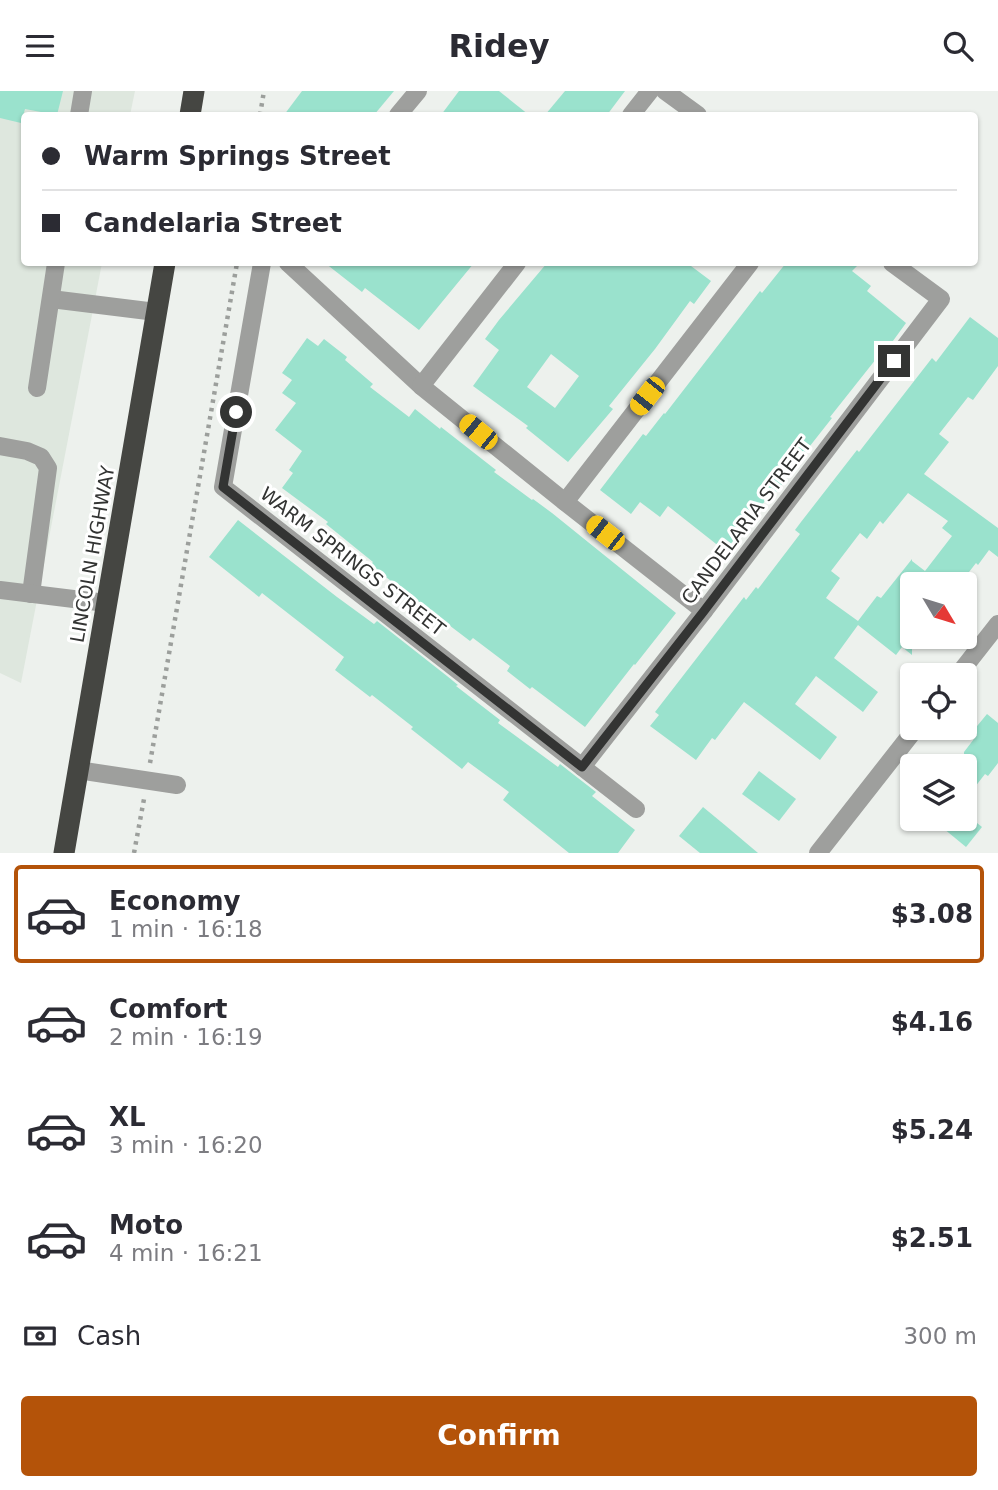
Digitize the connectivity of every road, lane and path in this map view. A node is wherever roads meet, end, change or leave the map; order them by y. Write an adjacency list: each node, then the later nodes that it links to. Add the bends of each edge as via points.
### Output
1 (83, 91): 7 (street)
2 (194, 91): 8 (highway)
3 (264, 91): 9 (path)
4 (418, 91): 10 (street)
5 (650, 91): 11 (street)
6 (665, 91): 12 (street)
7 (80, 112)
8 (190, 112)
9 (260, 112)
10 (400, 112)
11 (633, 112)
12 (694, 112)
13 (56, 266): 21 (street)
14 (164, 266): 22 (highway, LINCOLN HIGHWAY)
15 (236, 266): 37 (path)
16 (261, 266): 35 (street, WARM SPRINGS STREET, via 223,487)
17 (291, 266): 23 (street)
18 (515, 266): 23 (street)
19 (748, 266): 26 (street)
20 (896, 266): 30 (street, CANDELARIA STREET, via 941,299)
21 (51, 299): 22 (street); 24 (street)
22 (156, 312): 29 (highway, LINCOLN HIGHWAY)
23 (421, 386): 26 (street)
24 (37, 388)
25 (0, 446): 28 (street, via 41,457 48,468)
26 (565, 502): 30 (street)
27 (0, 590): 28 (street)
28 (31, 594): 29 (street)
29 (106, 603): 36 (highway, LINCOLN HIGHWAY)
30 (704, 611): 35 (street, CANDELARIA STREET)
31 (998, 624): 32 (street)
32 (991, 646): 33 (street)
33 (972, 663)
34 (906, 740): 42 (street)
35 (582, 767): 39 (street, WARM SPRINGS STREET)
36 (78, 771): 37 (street); 40 (highway, LINCOLN HIGHWAY)
37 (147, 781): 38 (street); 41 (path)
38 (177, 785)
39 (636, 809)
40 (64, 853)
41 (134, 853)
42 (817, 853)

